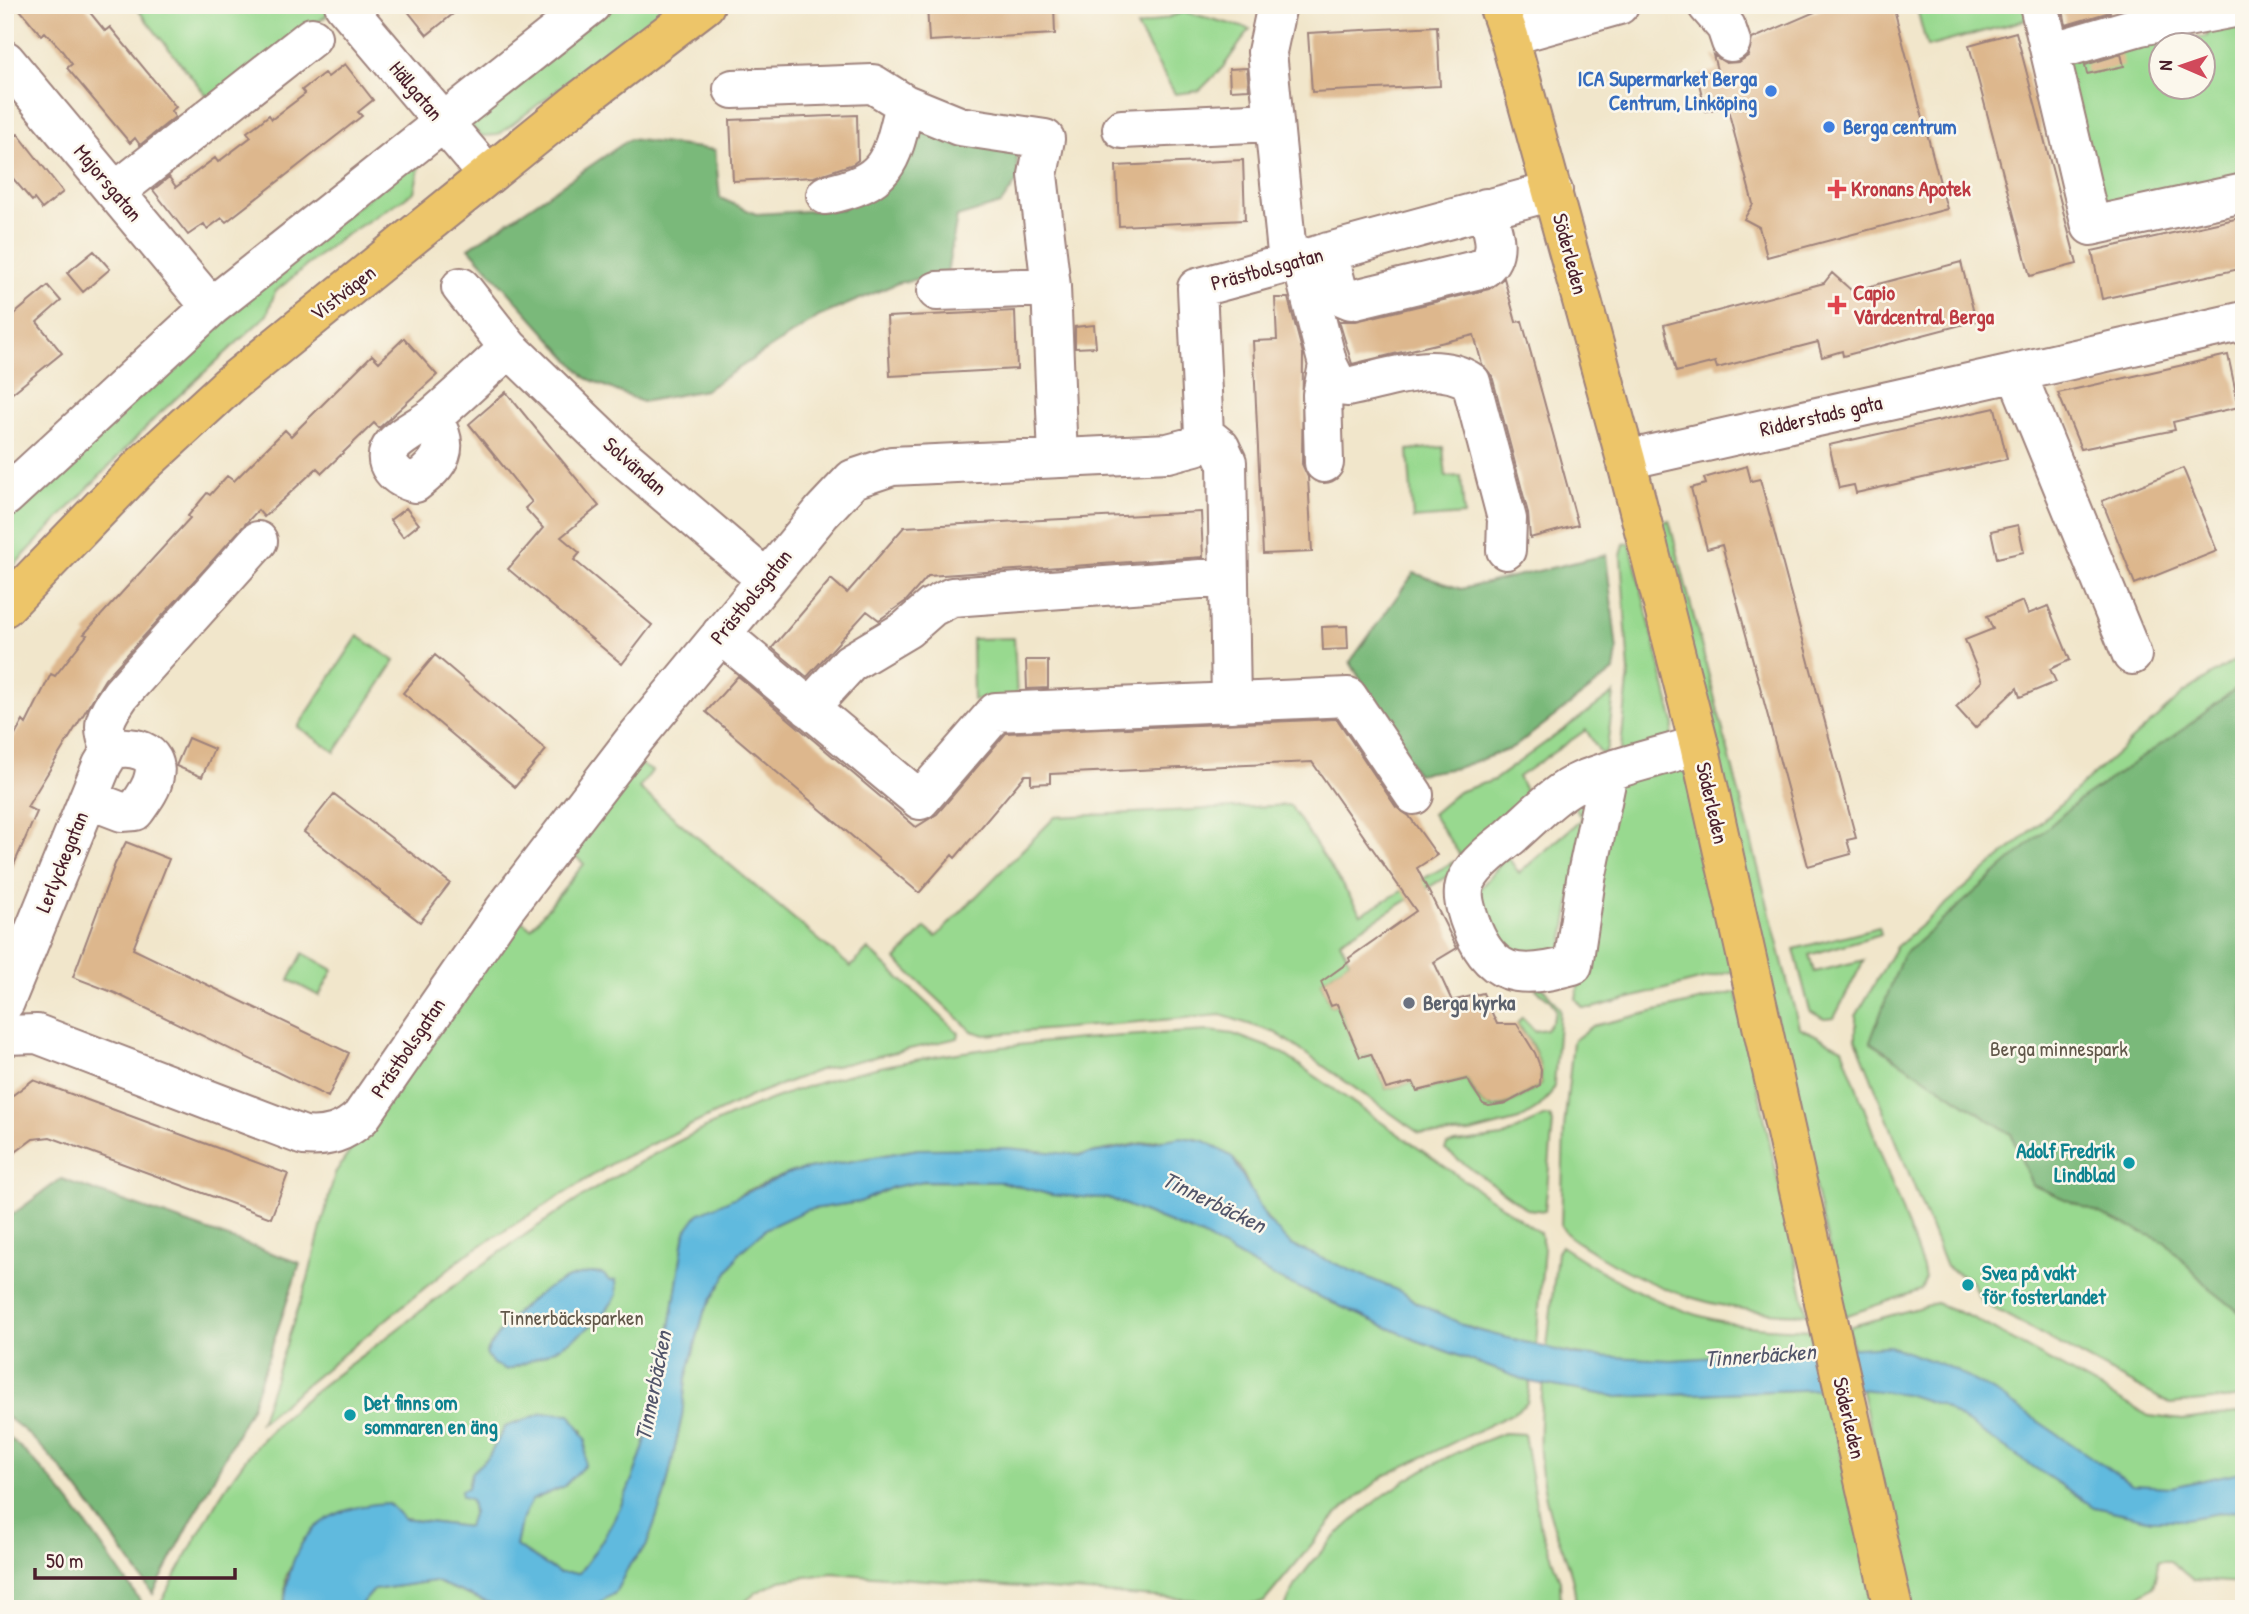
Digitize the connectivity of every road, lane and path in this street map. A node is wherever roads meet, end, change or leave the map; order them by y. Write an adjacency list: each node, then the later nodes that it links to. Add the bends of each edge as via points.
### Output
1 (344, 5): 17 (street, Hällgatan)
2 (591, 5): 17 (street)
3 (705, 5): 20 (main road, Vistvägen)
4 (1277, 5): 18 (street, via 1267,52)
5 (1707, 5): 12 (street, via 1726,27)
6 (2039, 5): 13 (street)
7 (2244, 6): 9 (street)
8 (1597, 8): 10 (street)
9 (2137, 16): 13 (street)
10 (1503, 21): 21 (main road, Söderleden)
11 (312, 37): 22 (street)
12 (1731, 42)
13 (2050, 51): 23 (street, via 2091,226)
14 (5, 60): 22 (street, Majorsgatan)
15 (733, 89): 16 (street, via 873,84)
16 (905, 104): 24 (street, via 886,163 866,184); 28 (street, via 959,127 1045,139 1038,175)
17 (443, 122): 20 (street, Hällgatan); 30 (street)
18 (1273, 122): 19 (street); 26 (street)
19 (1122, 129)
20 (488, 176): 45 (main road, Vistvägen, via 229,385 141,466)
21 (1553, 191): 25 (street, Prästbolsgatan); 38 (main road, Söderleden)
22 (115, 192): 30 (street, Majorsgatan)
23 (2244, 193)
24 (825, 195)
25 (1486, 208): 26 (street, Prästbolsgatan); 26 (street, via 1496,244 1492,262 1484,268 1351,300 1339,295)
26 (1306, 258): 33 (street); 36 (street, Prästbolsgatan, via 1197,288)
27 (461, 287): 32 (street, Solvändan)
28 (1051, 287): 29 (street); 37 (street)
29 (937, 291)
30 (211, 307): 40 (street)
31 (2244, 321): 34 (street, Ridderstads gata)
32 (509, 348): 35 (street); 44 (street, Solvändan, via 615,451)
33 (1328, 365): 39 (street, via 1322,396); 42 (street, via 1336,381 1347,387 1437,369 1455,372 1471,382 1507,519)
34 (2016, 372): 38 (street, Ridderstads gata); 47 (street)
35 (432, 418)
36 (1204, 434): 37 (street, Prästbolsgatan, via 1195,446 1182,451); 43 (street, via 1220,447 1227,462)
37 (1058, 458): 44 (street, Prästbolsgatan, via 891,466 853,479)
38 (1626, 460): 50 (main road, Söderleden)
39 (1324, 463)
40 (7, 489)
41 (258, 541): 51 (street, via 121,694 107,715 103,734)
42 (1506, 550)
43 (1228, 577): 48 (street); 49 (street, via 952,597 850,663)
44 (766, 579): 46 (street, Prästbolsgatan)
45 (5, 607)
46 (721, 634): 49 (street); 56 (street, Prästbolsgatan, via 602,780 458,974 361,1117 343,1131 304,1136 37,1034)
47 (2132, 655)
48 (1231, 703): 49 (street, via 996,712 920,800); 53 (street, via 1348,696)
49 (809, 708)
50 (1699, 745): 52 (street); 57 (main road, Söderleden)
51 (111, 750): 54 (street, Lerlyckegatan); 54 (street, Lerlyckegatan, via 134,747 146,753 154,761 155,776 135,811 122,812)
52 (1608, 772): 52 (street, via 1579,782 1552,802 1468,877 1465,907 1474,934 1488,958 1502,968 1518,974 1573,965)
53 (1414, 795)
54 (88, 799): 55 (street, Lerlyckegatan)
55 (5, 1002)
56 (5, 1035)
57 (1893, 1609)

